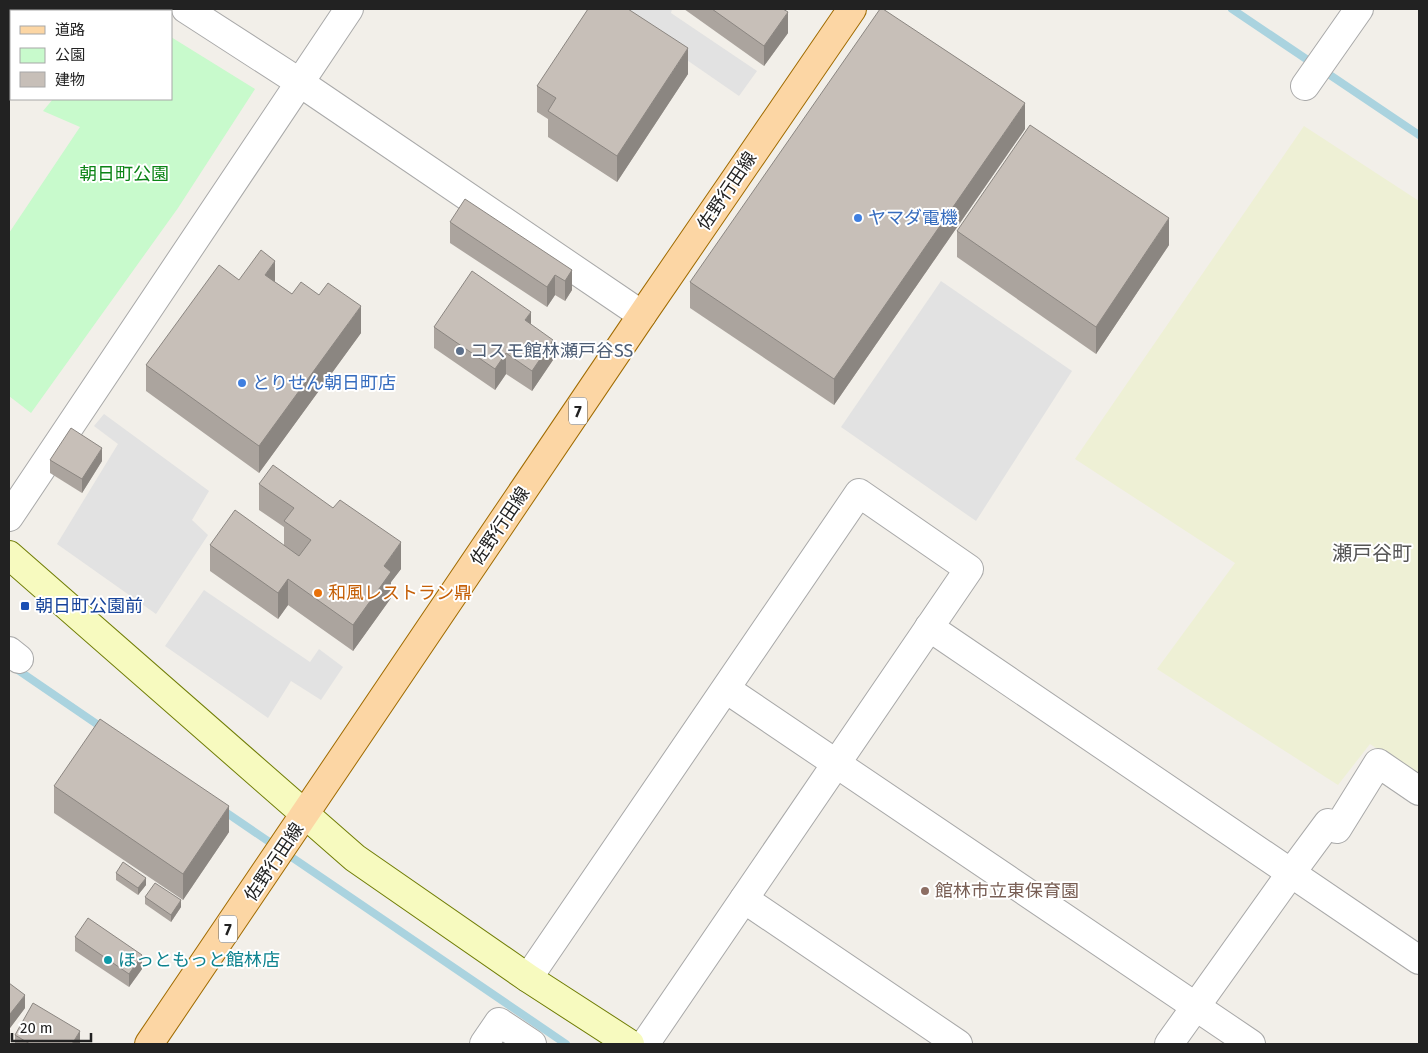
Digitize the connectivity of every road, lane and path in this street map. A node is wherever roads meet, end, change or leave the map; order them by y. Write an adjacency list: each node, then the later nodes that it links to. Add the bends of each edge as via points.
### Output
1 (186, 9): 5 (street)
2 (349, 9): 5 (street)
3 (852, 9): 7 (main road, 佐野行田線 / 7)
4 (1359, 9): 6 (street)
5 (299, 82): 7 (street); 8 (street)
6 (1305, 86)
7 (642, 315): 14 (main road, 佐野行田線 / 7)
8 (9, 517)
9 (9, 555): 14 (street)
10 (929, 627): 11 (street, via 969,569 859,493); 12 (street); 15 (street)
11 (726, 689): 12 (street); 18 (street)
12 (836, 764): 16 (street); 19 (street)
13 (1419, 791): 15 (street, via 1378,763 1337,829 1328,823)
14 (306, 814): 18 (street, via 355,858); 20 (main road, 佐野行田線 / 7)
15 (1290, 873): 17 (street); 19 (street)
16 (744, 899): 24 (street); 25 (street)
17 (1419, 960)
18 (528, 978): 23 (street)
19 (1196, 1007): 26 (street); 27 (street)
20 (150, 1044)
21 (484, 1044): 22 (street, via 499,1022)
22 (532, 1044)
23 (630, 1044)
24 (645, 1044)
25 (958, 1044)
26 (1170, 1044)
27 (1251, 1044)

